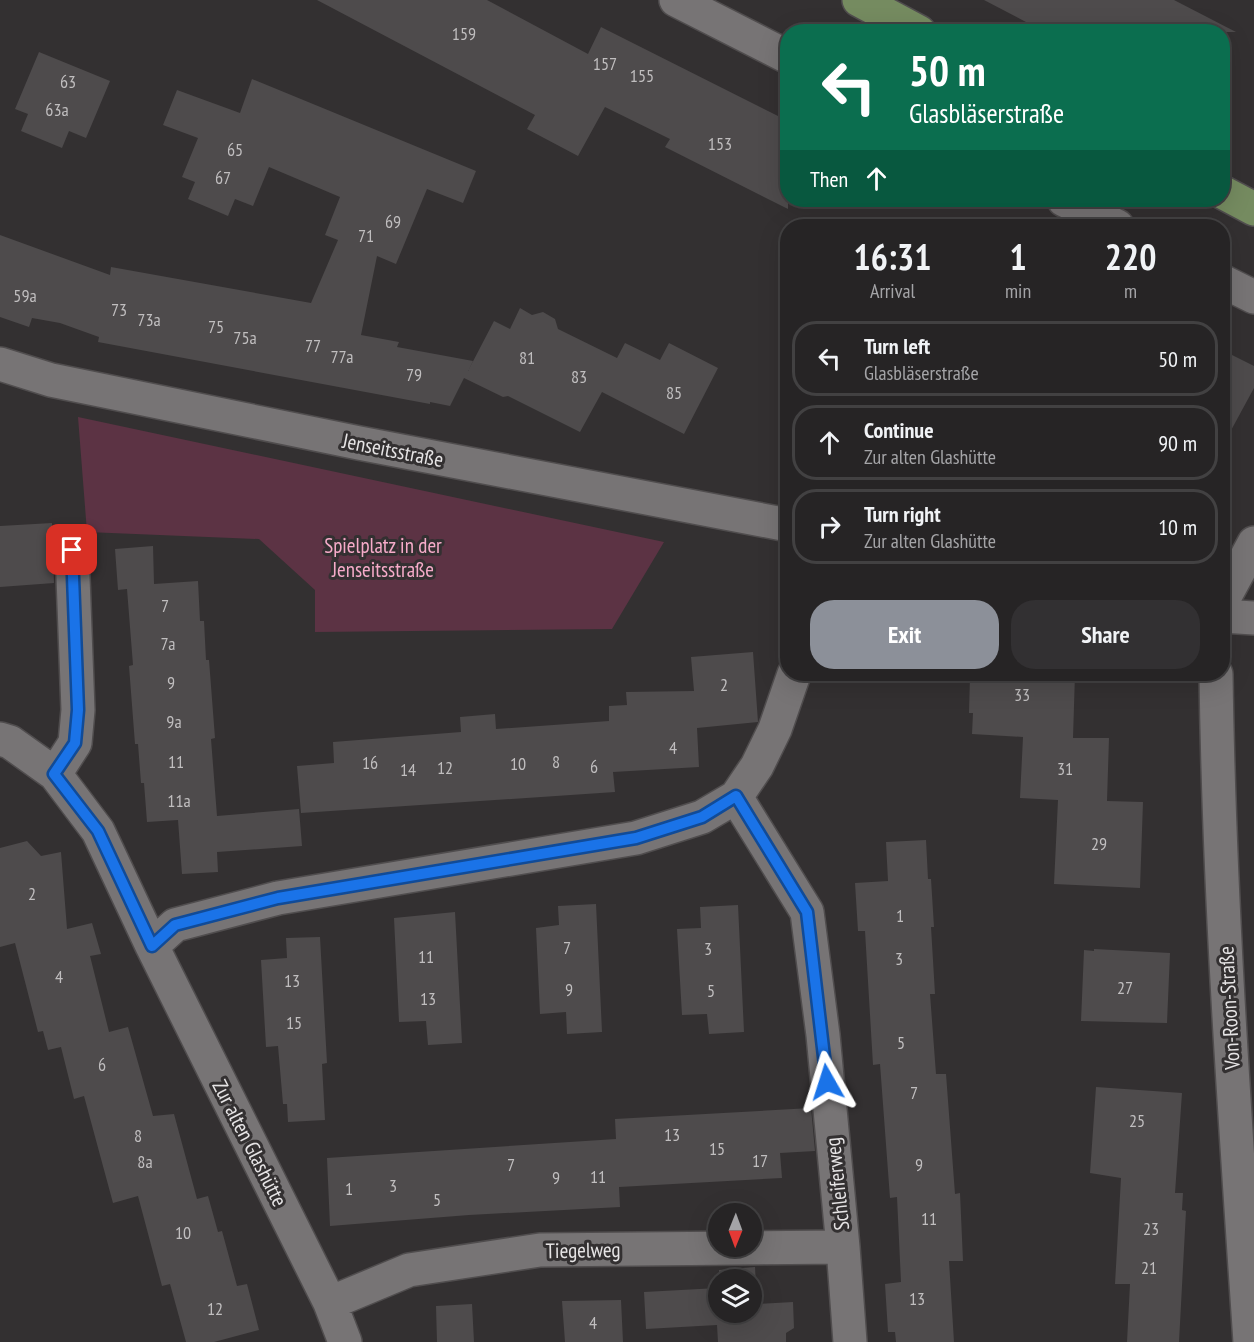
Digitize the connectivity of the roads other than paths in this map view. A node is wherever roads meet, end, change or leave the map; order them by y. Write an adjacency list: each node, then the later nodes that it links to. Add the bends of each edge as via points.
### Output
1 (676, 0): 4 (street)
2 (859, 0): 3 (main road)
3 (904, 24)
4 (780, 53)
5 (1230, 196): 7 (main road)
6 (1078, 207): 8 (street)
7 (1254, 208)
8 (1103, 219)
9 (1230, 285): 10 (street)
10 (1254, 297)
11 (0, 364): 12 (street, Jenseitsstraße, via 51,380 348,441)
12 (780, 523)
13 (1254, 543): 15 (street)
14 (72, 550): 21 (street, via 78,710 75,743)
15 (1230, 588)
16 (1230, 616): 17 (street)
17 (1254, 618)
18 (792, 681): 22 (street, via 762,756)
19 (1216, 681): 28 (street, Von-Roon-Straße, via 1225,926)
20 (0, 739): 21 (street, Zur alten Glashütte)
21 (54, 774): 23 (street, Zur alten Glashütte, via 98,831)
22 (736, 796): 23 (street, via 702,817 636,838 278,898); 24 (street, Schleiferweg, via 807,912)
23 (163, 935): 25 (street, Zur alten Glashütte)
24 (843, 1247): 25 (street, Tiegelweg, via 540,1250 409,1270); 27 (street, Schleiferweg)
25 (330, 1304): 26 (street, Zur alten Glashütte)
26 (345, 1342)
27 (850, 1342)
28 (1250, 1342)

